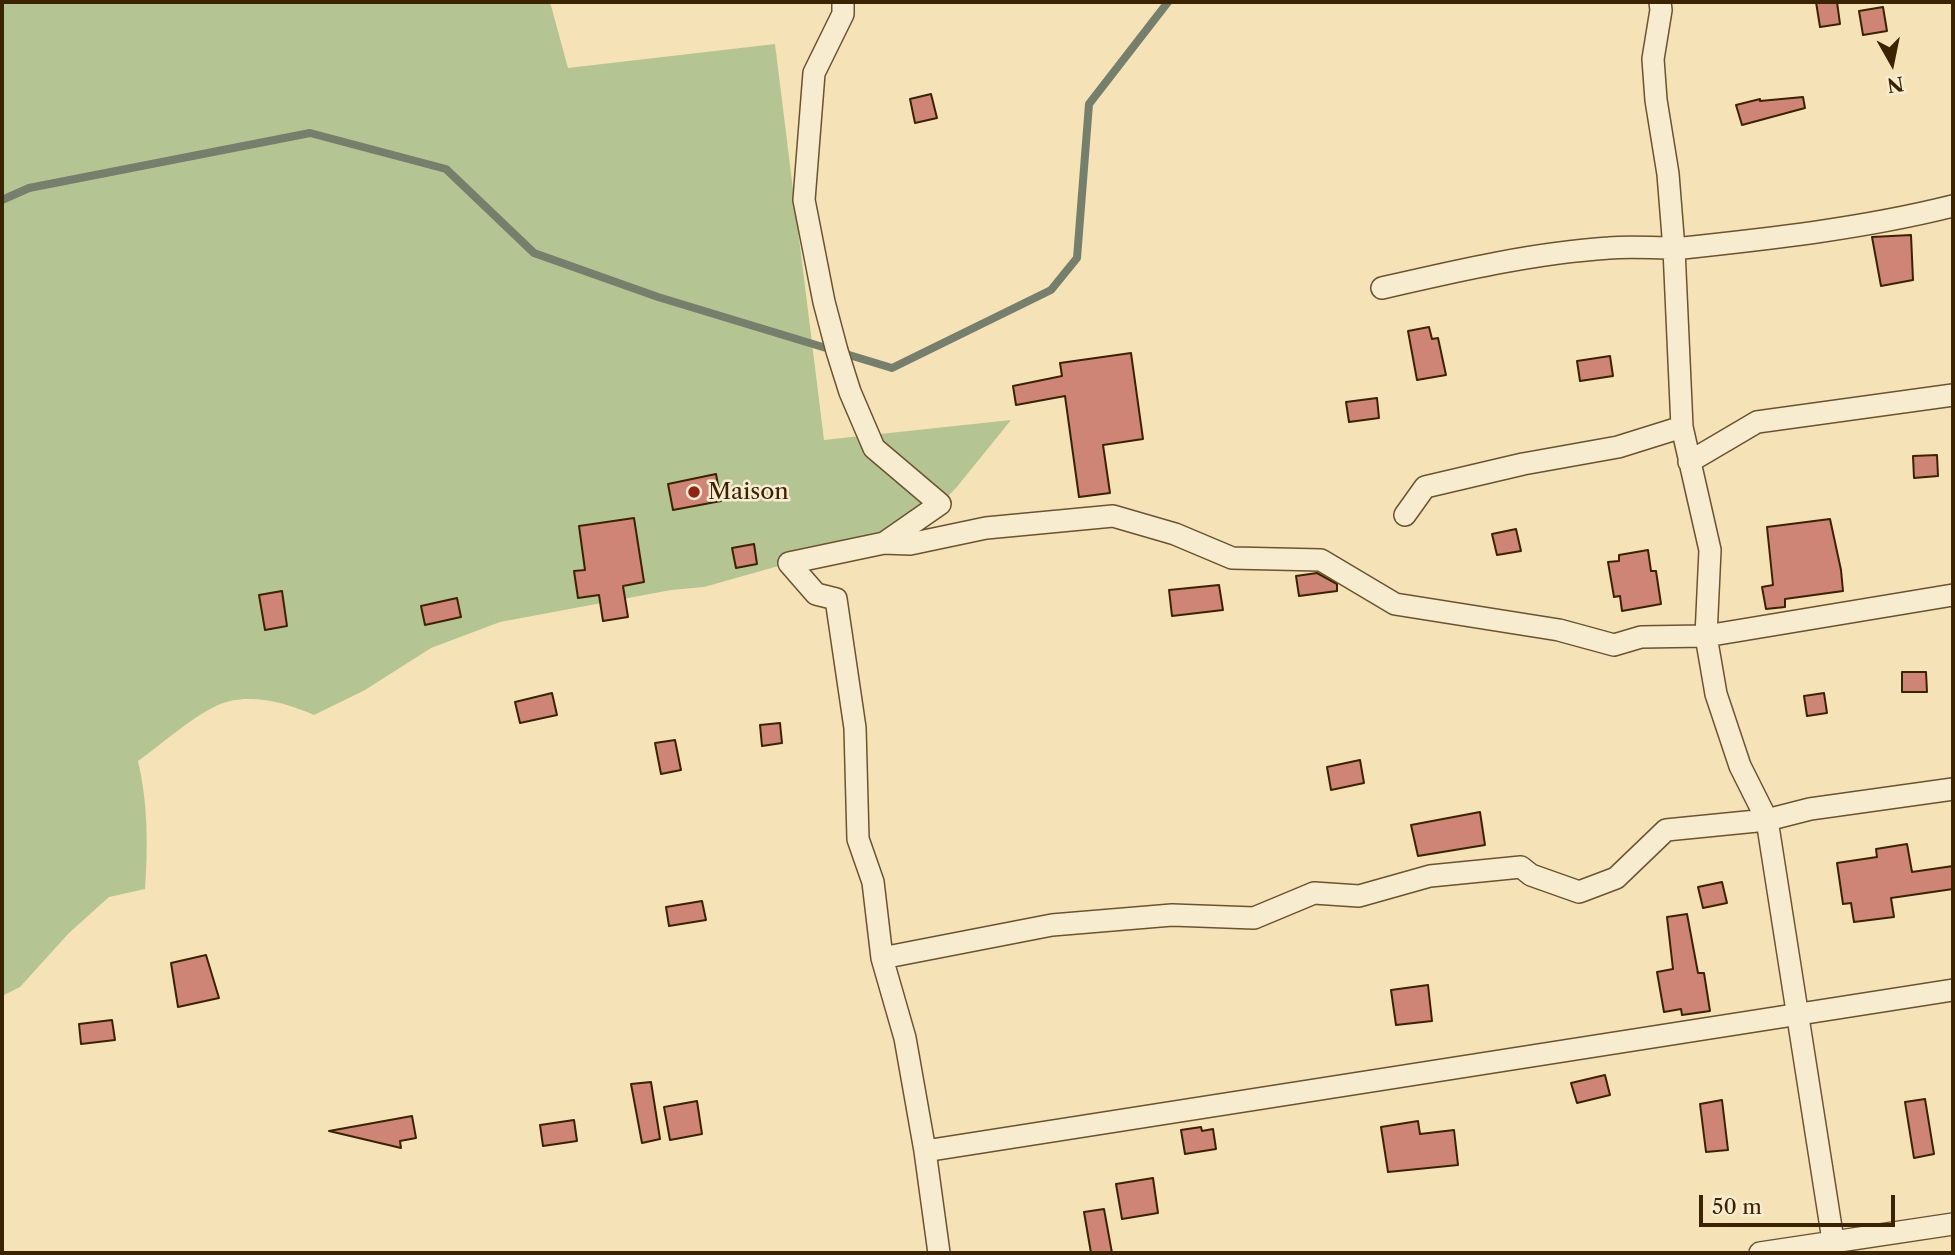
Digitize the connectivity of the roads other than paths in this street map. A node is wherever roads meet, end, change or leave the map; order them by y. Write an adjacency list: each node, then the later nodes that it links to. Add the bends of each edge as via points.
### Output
1 (843, 2): 10 (street, via 843,14 814,73 804,200 837,351 874,448 940,504)
2 (1660, 2): 4 (street, via 1653,60)
3 (1953, 206): 4 (street, via 1796,237)
4 (1674, 248): 5 (street, via 1609,248 1547,256); 7 (street)
5 (1382, 288)
6 (1953, 395): 8 (street, via 1757,422)
7 (1682, 427): 8 (street); 9 (street, via 1618,447 1425,486)
8 (1689, 462): 12 (street, via 1710,550)
9 (1405, 515)
10 (884, 543): 12 (street, via 910,544 986,528 1113,516 1175,534 1232,558 1321,560 1395,604 1559,630 1614,645 1641,637); 15 (street, via 789,563 816,594 836,599 855,728 858,839 873,882)
11 (1953, 595): 12 (street)
12 (1706, 636): 14 (street, via 1716,694 1736,754)
13 (1953, 789): 14 (street, via 1810,809)
14 (1767, 820): 15 (street, via 1666,830 1616,878 1579,892 1521,867 1456,873 1359,897 1314,893 1254,918 1171,915 1052,925); 17 (street)
15 (882, 958): 18 (street, via 905,1038)
16 (1953, 990): 17 (street)
17 (1797, 1015): 18 (street); 20 (street)
18 (925, 1151): 21 (street)
19 (1953, 1224): 20 (street)
20 (1834, 1248): 22 (street)
21 (939, 1253)
22 (1759, 1253)

